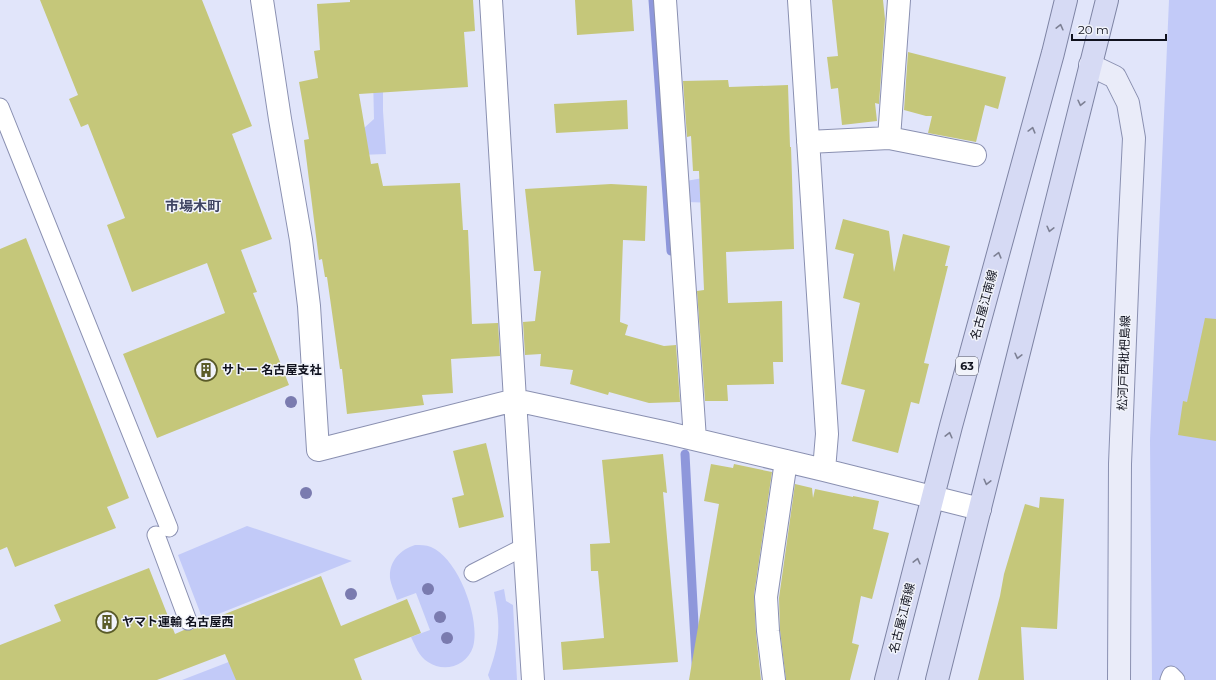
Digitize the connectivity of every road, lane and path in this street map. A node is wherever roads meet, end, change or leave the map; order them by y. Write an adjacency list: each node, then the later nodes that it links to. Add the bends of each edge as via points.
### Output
1 (262, 0): 13 (street, via 302,240 318,450)
2 (491, 0): 13 (street)
3 (665, 0): 14 (street)
4 (799, 0): 11 (street)
5 (899, 0): 10 (street)
6 (1066, 0): 17 (main road, 名古屋江南線 / 63, one-way to 6)
7 (1107, 0): 8 (main road)
8 (1090, 65): 18 (main road, one-way to 18); 26 (main road, 松河戸西枇杷島線, via 1115,77 1128,103 1134,138 1120,464)
9 (0, 107): 21 (lane, via 162,531)
10 (889, 138): 11 (street); 12 (street)
11 (808, 142): 16 (street, via 827,434)
12 (975, 155)
13 (514, 400): 14 (street); 19 (street)
14 (694, 439): 15 (street)
15 (786, 460): 16 (street); 23 (street, via 766,597)
16 (824, 470): 17 (street)
17 (933, 498): 18 (street); 24 (main road, 名古屋江南線 / 63, one-way to 17)
18 (980, 509): 25 (main road)
19 (524, 547): 20 (lane); 22 (street)
20 (473, 573)
21 (188, 621)
22 (534, 680)
23 (774, 680)
24 (886, 680)
25 (937, 680)
26 (1119, 680)
27 (1169, 680): 28 (lane, via 1171,675)
28 (1176, 680)

